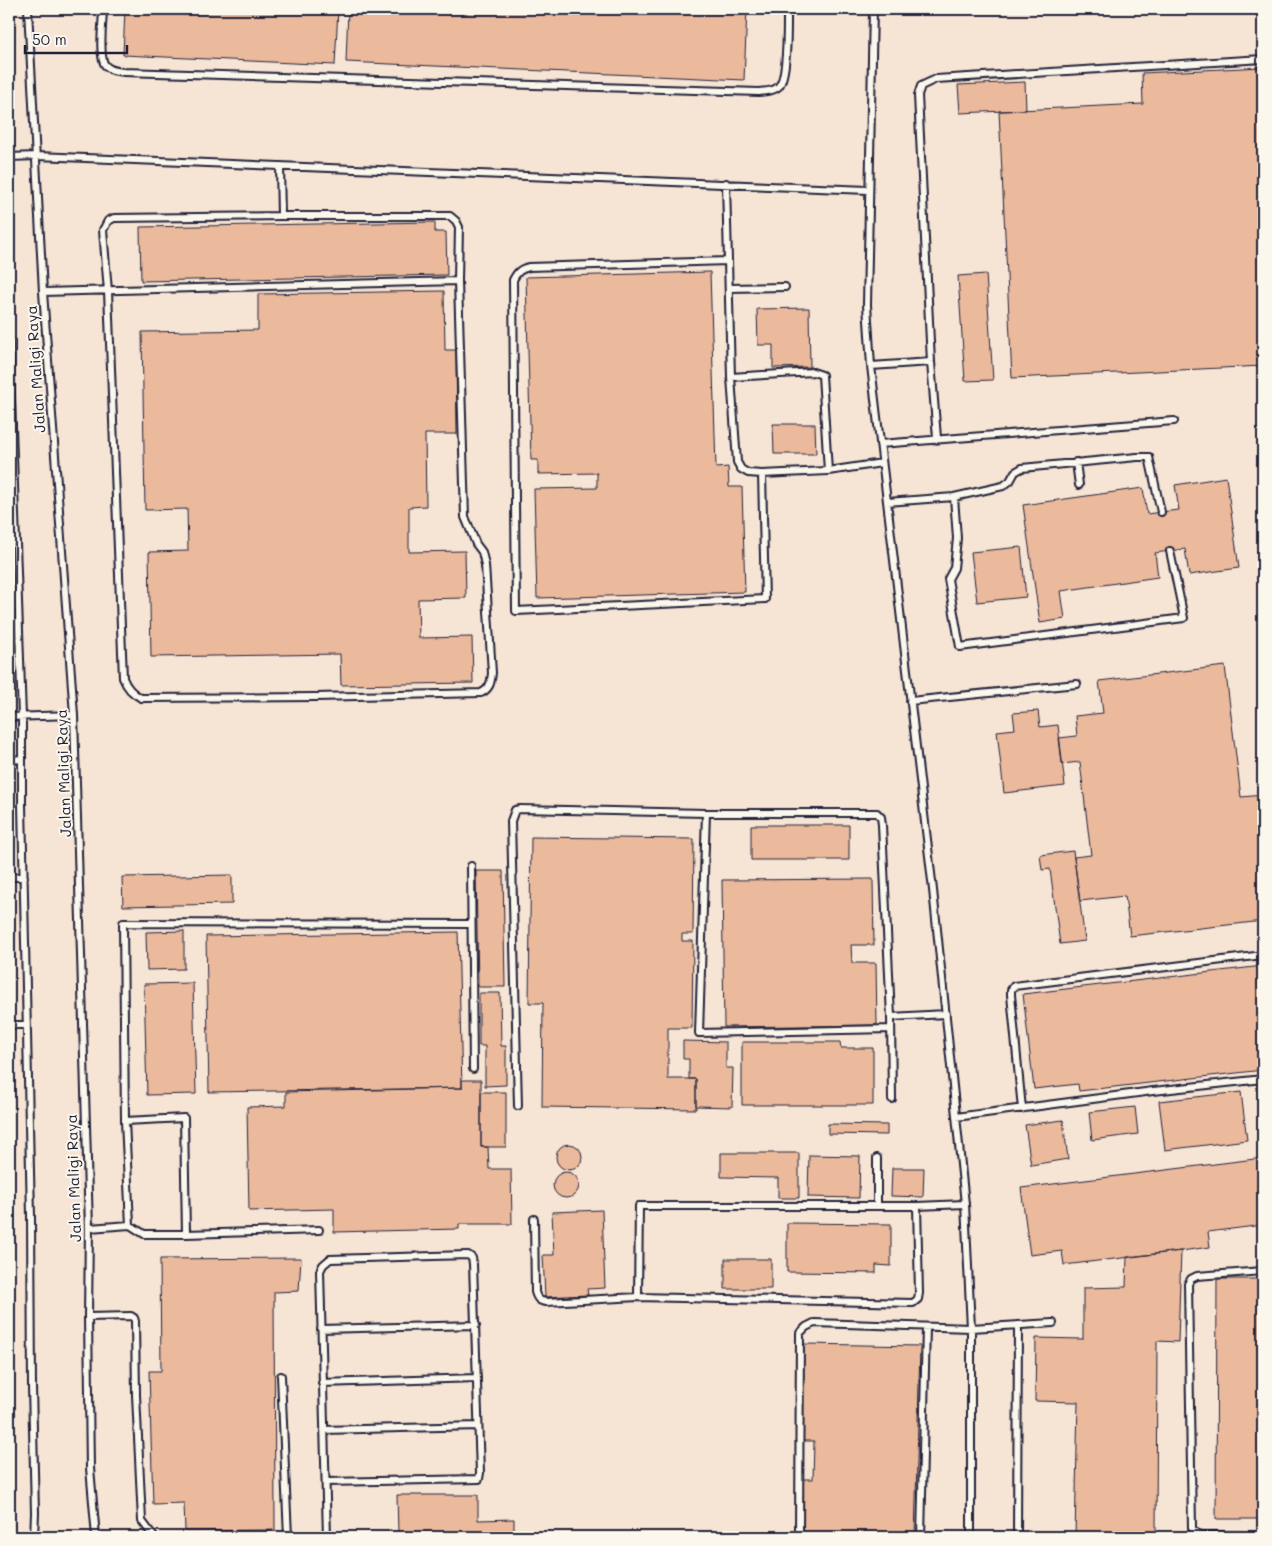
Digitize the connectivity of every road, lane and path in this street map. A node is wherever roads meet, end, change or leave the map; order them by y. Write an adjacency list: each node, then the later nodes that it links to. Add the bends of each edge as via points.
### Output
1 (28, 9): 6 (lane, Jalan Maligi Raya)
2 (103, 9): 3 (lane, via 104,64 111,70 124,72 758,92 771,91 779,86 784,74)
3 (788, 9)
4 (873, 9): 10 (lane)
5 (1263, 59): 19 (lane, via 936,79 921,86 918,95)
6 (37, 156): 7 (lane); 8 (lane); 17 (lane, Jalan Maligi Raya)
7 (9, 157)
8 (280, 166): 9 (lane); 11 (lane)
9 (726, 183): 10 (lane); 12 (lane)
10 (868, 190): 20 (lane, via 867,304)
11 (281, 216): 13 (lane, via 450,216 459,227); 16 (lane, via 121,218 108,221 103,230)
12 (728, 261): 15 (lane); 28 (lane, via 528,267 516,273 513,280 516,611 765,599)
13 (458, 282): 16 (lane); 16 (lane, via 465,517 485,565 492,673 491,684 481,693 151,698 133,694 123,678)
14 (785, 287): 15 (lane)
15 (729, 288): 21 (lane)
16 (108, 291): 17 (lane)
17 (43, 292): 36 (lane, Jalan Maligi Raya)
18 (9, 340): 38 (lane, Jalan Maligi Raya)
19 (931, 362): 20 (lane); 23 (lane)
20 (871, 366): 24 (lane)
21 (731, 377): 27 (lane, via 814,372 822,375); 28 (lane, via 737,462 748,473)
22 (1174, 421): 23 (lane)
23 (937, 438): 24 (lane)
24 (880, 444): 26 (lane)
25 (1076, 462): 29 (lane); 30 (lane, via 1022,468 1003,486); 32 (lane, via 1149,457)
26 (882, 463): 27 (lane); 31 (lane)
27 (828, 471): 28 (lane)
28 (762, 474)
29 (1079, 485)
30 (954, 497): 31 (lane); 33 (lane, via 957,538 954,568 948,579 960,647 1184,618)
31 (887, 502): 35 (lane)
32 (1161, 512)
33 (1170, 551)
34 (1077, 684): 35 (lane)
35 (910, 701): 47 (lane)
36 (74, 715): 38 (lane); 65 (lane, Jalan Maligi Raya)
37 (9, 717): 38 (lane)
38 (22, 717): 39 (lane, Jalan Maligi Raya)
39 (22, 759): 40 (lane); 44 (lane, Jalan Maligi Raya)
40 (9, 760)
41 (706, 813): 48 (lane, via 870,812 882,817); 51 (lane, via 699,1033); 55 (lane, via 515,810 511,821)
42 (472, 866): 45 (lane)
43 (9, 877): 44 (lane)
44 (24, 877): 50 (lane, Jalan Maligi Raya)
45 (471, 924): 52 (lane); 58 (lane, via 123,923)
46 (1263, 955): 56 (lane, via 1014,986 1011,995)
47 (946, 1014): 48 (lane); 57 (lane)
48 (891, 1017): 51 (lane)
49 (9, 1025): 50 (lane)
50 (27, 1025): 84 (lane, Jalan Maligi Raya)
51 (891, 1029): 54 (lane)
52 (474, 1069)
53 (1263, 1079): 56 (lane)
54 (892, 1100)
55 (518, 1106)
56 (1022, 1109): 57 (lane)
57 (956, 1117): 60 (lane)
58 (125, 1121): 64 (lane); 67 (lane, via 184,1118)
59 (877, 1158): 61 (lane)
60 (965, 1204): 62 (lane); 75 (lane)
61 (877, 1205): 62 (lane); 69 (lane, via 639,1206)
62 (917, 1206): 69 (lane, via 919,1293 913,1303)
63 (534, 1219): 69 (lane, via 537,1299 546,1302)
64 (130, 1225): 65 (lane); 67 (lane, via 144,1234)
65 (89, 1228): 70 (lane, Jalan Maligi Raya)
66 (319, 1230): 67 (lane)
67 (186, 1234)
68 (1263, 1271): 83 (lane, via 1197,1276 1188,1284 1192,1528 1201,1535)
69 (638, 1297)
70 (88, 1317): 85 (lane, Jalan Maligi Raya, via 90,1468); 86 (lane, via 131,1316 135,1321 142,1521)
71 (1053, 1322): 73 (lane)
72 (476, 1324): 76 (lane); 76 (lane, via 473,1264 468,1255 330,1259 320,1271); 78 (lane)
73 (1018, 1325): 75 (lane); 92 (lane)
74 (926, 1327): 75 (lane); 89 (lane, via 814,1323 800,1332); 90 (lane)
75 (971, 1328): 91 (lane)
76 (321, 1329): 79 (lane)
77 (281, 1376): 87 (lane)
78 (477, 1378): 79 (lane); 80 (lane)
79 (322, 1383): 81 (lane)
80 (478, 1426): 81 (lane); 82 (lane, via 479,1478)
81 (324, 1430): 82 (lane)
82 (326, 1482): 88 (lane)
83 (1263, 1536)
84 (34, 1537)
85 (96, 1537)
86 (154, 1537)
87 (288, 1537)
88 (326, 1537)
89 (799, 1537)
90 (921, 1537)
91 (971, 1537)
92 (1017, 1537)

